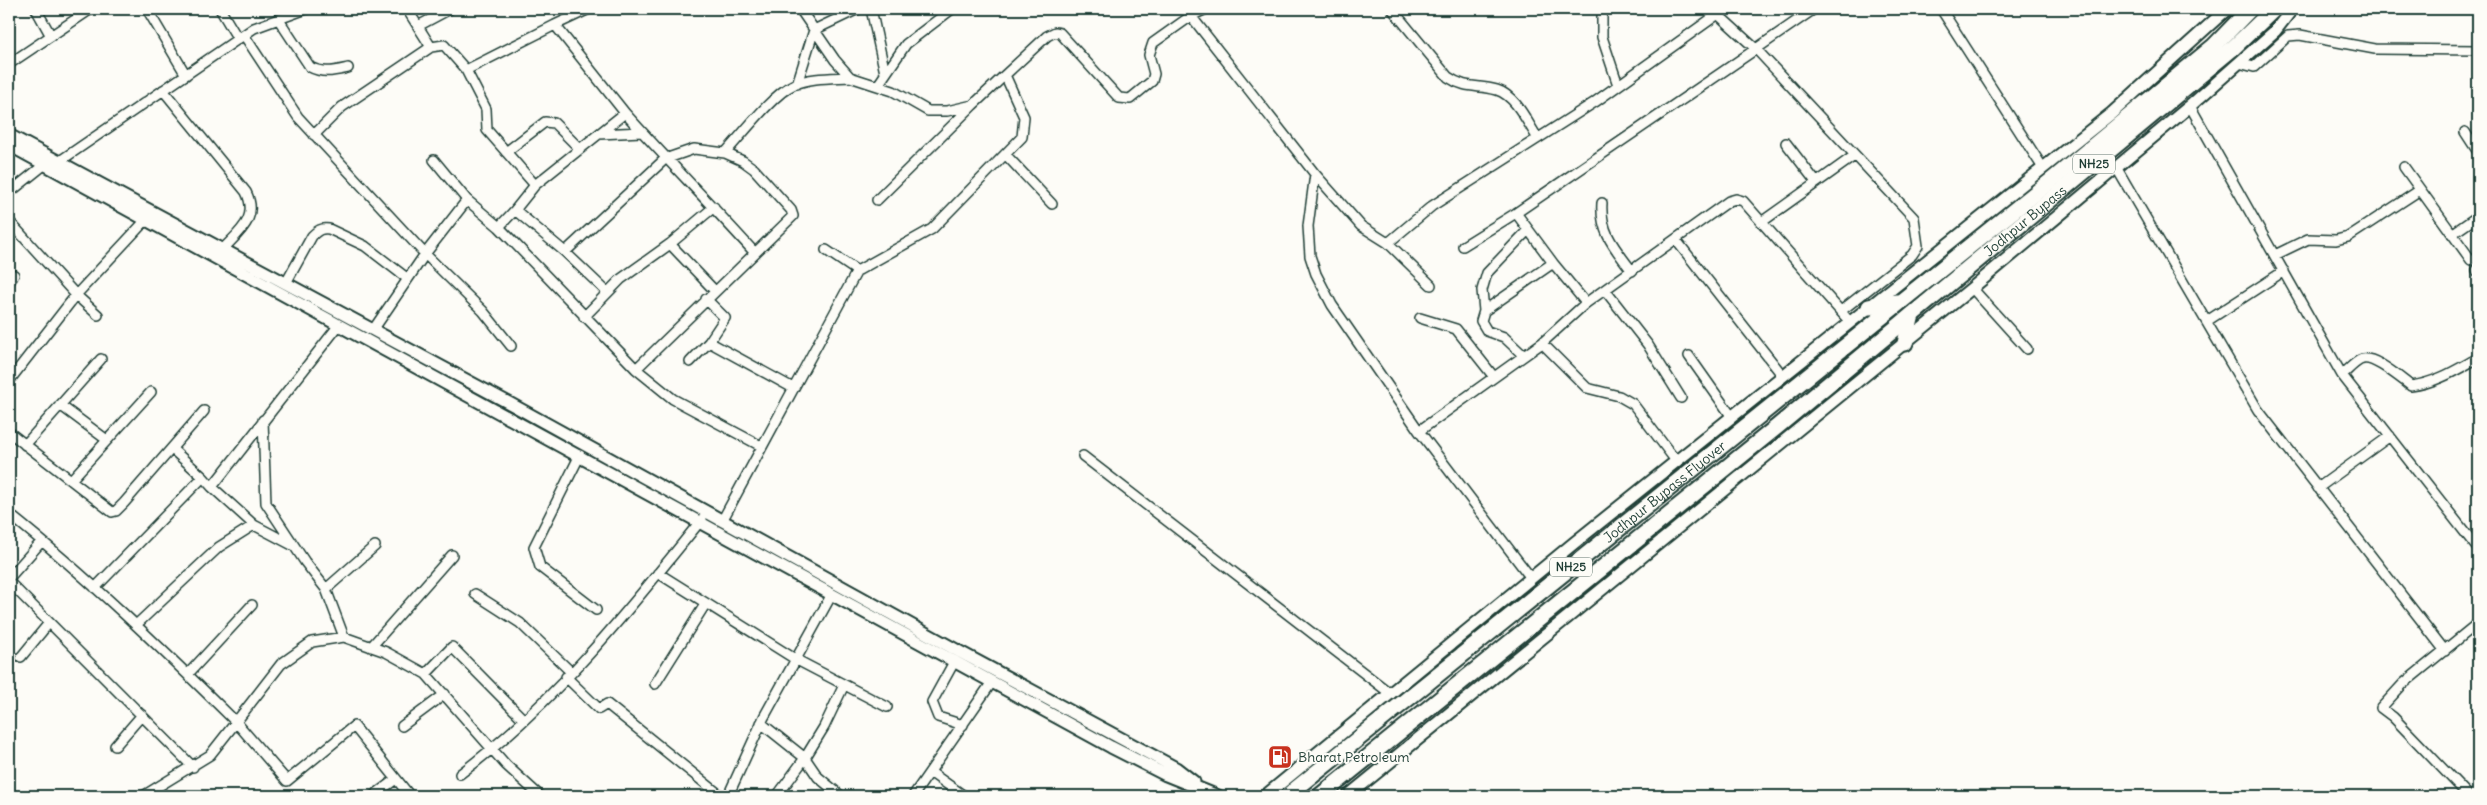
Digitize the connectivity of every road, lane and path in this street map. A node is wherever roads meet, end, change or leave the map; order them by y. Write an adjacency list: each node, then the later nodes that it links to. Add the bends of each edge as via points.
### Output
1 (36, 9): 28 (street)
2 (91, 9): 28 (street)
3 (147, 9): 38 (street)
4 (220, 9): 29 (street)
5 (306, 9): 24 (street)
6 (407, 9): 26 (street)
7 (450, 9): 26 (street)
8 (589, 9): 25 (street)
9 (800, 9): 27 (street)
10 (858, 9): 27 (street)
11 (870, 9): 37 (street)
12 (952, 9): 37 (street, via 906,44)
13 (1206, 9): 23 (street)
14 (1392, 9): 53 (street, via 1448,77 1459,85 1497,90 1508,96)
15 (1602, 9): 43 (street, via 1602,37)
16 (1814, 9): 31 (street)
17 (1941, 9): 68 (street)
18 (2227, 9): 68 (main road, via 2112,113)
19 (2250, 9): 112 (highway, Jodhpur Bypass / NH25, via 2214,46 2171,82)
20 (2274, 9): 118 (highway, Jodhpur Bypass / NH25, via 2233,48)
21 (2292, 9): 33 (main road, via 2275,31)
22 (1715, 11): 31 (street); 43 (street)
23 (1191, 16): 39 (street, via 1151,46 1152,81 1130,99 1119,98 1060,33 1055,32); 69 (street)
24 (279, 20): 29 (street, via 254,28); 35 (street, via 310,67 327,72)
25 (555, 25): 36 (street); 47 (street)
26 (418, 26): 30 (street)
27 (814, 30): 40 (street); 41 (street)
28 (51, 36): 34 (street)
29 (241, 37): 38 (street); 52 (street)
30 (431, 47): 36 (street, via 444,45); 52 (street, via 342,107)
31 (1756, 49): 61 (street); 80 (street)
32 (2478, 50): 33 (street, via 2375,49 2300,35 2288,36 2254,67)
33 (2238, 63): 46 (main road)
34 (9, 64)
35 (348, 68)
36 (466, 70): 57 (street, via 486,109 487,130)
37 (885, 73): 42 (street)
38 (186, 75): 44 (street)
39 (1005, 75): 45 (street); 60 (street, via 1024,117 1024,126 1022,137)
40 (850, 77): 41 (street); 42 (street)
41 (797, 84): 59 (street, via 776,98)
42 (878, 85): 45 (street, via 928,111 947,111)
43 (1618, 85): 53 (street)
44 (163, 90): 64 (street); 92 (street, via 250,201 249,222)
45 (973, 105): 75 (street)
46 (2190, 106): 66 (main road); 97 (street)
47 (625, 113): 48 (street); 50 (street)
48 (642, 132): 50 (street); 62 (street)
49 (2465, 132): 58 (street)
50 (599, 134): 56 (street)
51 (9, 135): 64 (main road)
52 (314, 135): 96 (street)
53 (1537, 137): 89 (street, via 1432,206)
54 (1786, 143): 70 (street)
55 (9, 145): 65 (main road)
56 (580, 149): 57 (street, via 550,121); 71 (street)
57 (506, 152): 71 (street)
58 (2478, 152)
59 (725, 153): 62 (street, via 694,149); 95 (street, via 754,169 793,216)
60 (1005, 154): 77 (street); 100 (street, via 932,229)
61 (1854, 156): 70 (street); 116 (street, via 1914,218 1918,246 1912,255)
62 (665, 159): 78 (street); 94 (street)
63 (434, 160): 74 (street)
64 (57, 163): 92 (main road)
65 (44, 164): 73 (street); 82 (main road)
66 (2116, 167): 106 (main road); 121 (street)
67 (2404, 167): 72 (street)
68 (2043, 168): 114 (main road)
69 (1316, 174): 89 (street, via 1361,226); 147 (street, via 1308,226 1310,256 1316,274 1332,305)
70 (1816, 182): 84 (street)
71 (535, 185): 79 (street)
72 (2420, 190): 87 (street); 97 (street, via 2348,237 2308,239)
73 (9, 193)
74 (467, 200): 85 (street); 96 (street)
75 (878, 200)
76 (1602, 203): 101 (street, via 1601,218 1606,234)
77 (1052, 204)
78 (714, 207): 90 (street); 95 (street)
79 (515, 210): 85 (street); 94 (street)
80 (1516, 213): 86 (street); 91 (street)
81 (2478, 216): 87 (street)
82 (146, 220): 110 (street); 123 (main road)
83 (9, 221): 110 (street)
84 (1763, 221): 88 (street, via 1744,201 1736,199); 116 (street)
85 (499, 227): 119 (street)
86 (1528, 230): 99 (street); 115 (street, via 1487,273 1482,290)
87 (2452, 234): 98 (street)
88 (1676, 240): 101 (street); 137 (street)
89 (1388, 243): 105 (street)
90 (670, 244): 107 (street); 109 (street)
91 (1463, 246)
92 (223, 249): 104 (main road)
93 (826, 250): 100 (street)
94 (565, 252): 109 (street)
95 (755, 253): 107 (street)
96 (425, 254): 103 (street); 128 (street, via 482,311)
97 (2274, 255): 102 (street)
98 (2471, 260)
99 (1553, 263): 113 (street); 115 (street)
100 (858, 271): 140 (street)
101 (1632, 271): 108 (street)
102 (2284, 271): 121 (street); 136 (street)
103 (408, 279): 104 (street, via 365,246 323,229 312,236); 124 (street)
104 (286, 283): 124 (main road)
105 (1431, 285)
106 (1972, 288): 127 (main road); 129 (street)
107 (714, 290): 111 (street)
108 (1604, 290): 113 (street); 142 (street, via 1648,345)
109 (607, 292): 119 (street)
110 (76, 295): 117 (street); 139 (street)
111 (706, 299): 125 (street, via 725,318); 135 (street)
112 (1901, 301): 114 (highway); 225 (highway, Jodhpur Bypass Flyover / NH25)
113 (1586, 303): 126 (street)
114 (1869, 307): 122 (main road)
115 (1484, 311): 130 (street, via 1481,314 1482,326 1504,337)
116 (1840, 311): 122 (street)
117 (98, 314)
118 (1912, 315): 127 (highway); 226 (highway, Jodhpur Bypass Flyover / NH25)
119 (584, 317): 135 (street)
120 (1420, 318): 138 (street, via 1456,329)
121 (2207, 321): 160 (street, via 2258,410)
122 (1850, 322): 137 (main road)
123 (339, 326): 146 (street); 154 (main road)
124 (373, 330): 162 (main road)
125 (709, 342): 134 (street); 140 (street)
126 (1542, 343): 130 (street); 156 (street, via 1587,388 1619,396 1633,404)
127 (1905, 343): 227 (main road)
128 (511, 346)
129 (2027, 348)
130 (1523, 355): 138 (street)
131 (1689, 356): 145 (street)
132 (2478, 358): 136 (street, via 2424,385 2411,386 2367,358 2361,359)
133 (101, 359): 143 (street)
134 (690, 362)
135 (636, 368): 152 (street, via 673,398)
136 (2342, 375): 149 (street)
137 (1783, 376): 145 (main road)
138 (1494, 377): 147 (street)
139 (9, 381)
140 (792, 388): 152 (street)
141 (151, 392): 150 (street)
142 (1681, 398)
143 (60, 405): 150 (street); 151 (street)
144 (204, 411): 153 (street)
145 (1732, 417): 156 (main road)
146 (263, 420): 159 (street); 166 (street, via 266,503)
147 (1419, 431): 172 (street)
148 (9, 432): 151 (street)
149 (2390, 436): 160 (street); 168 (street)
150 (107, 440): 158 (street)
151 (26, 445): 158 (street)
152 (761, 446): 163 (street)
153 (172, 449): 157 (street); 158 (street, via 116,511 112,512)
154 (580, 456): 162 (main road); 180 (street, via 534,546 540,567)
155 (1083, 456): 197 (street)
156 (1676, 461): 172 (main road)
157 (203, 476): 159 (street); 174 (street)
158 (71, 480)
159 (212, 487): 164 (street)
160 (2318, 488): 186 (street)
161 (9, 514): 165 (street)
162 (703, 517): 163 (main road); 170 (street); 177 (main road)
163 (722, 521): 212 (main road, via 1176,768)
164 (254, 525): 166 (street); 183 (street, via 219,547)
165 (42, 540): 171 (street); 174 (street)
166 (294, 546): 175 (street)
167 (375, 546): 175 (street)
168 (2478, 549)
169 (452, 555): 185 (street)
170 (658, 573): 178 (street); 192 (street, via 621,620)
171 (9, 578)
172 (1531, 578): 197 (main road)
173 (9, 582): 181 (street)
174 (95, 588): 183 (street)
175 (326, 589): 184 (street)
176 (475, 594): 192 (street, via 520,623)
177 (832, 594): 188 (street); 189 (main road)
178 (706, 603): 188 (street); 194 (street)
179 (252, 606): 190 (street)
180 (596, 610)
181 (49, 623): 187 (street); 199 (street)
182 (2478, 623): 186 (street)
183 (136, 625): 190 (street)
184 (344, 638): 185 (street); 201 (street, via 312,642 281,664)
185 (372, 647): 191 (street)
186 (2445, 651): 228 (street, via 2403,684 2381,708)
187 (21, 657)
188 (796, 659): 195 (street); 202 (street)
189 (954, 662): 193 (main road); 203 (street, via 932,702 938,717)
190 (188, 674): 201 (street)
191 (426, 674): 196 (street); 200 (street, via 452,646)
192 (568, 674): 200 (street); 217 (street, via 599,708 607,704)
193 (992, 682): 203 (street); 212 (main road, via 1166,775)
194 (655, 684)
195 (844, 684): 198 (street); 207 (street)
196 (445, 694): 204 (street); 206 (street)
197 (1391, 694): 224 (main road)
198 (887, 707)
199 (142, 715): 205 (street); 208 (street)
200 (524, 720): 206 (street)
201 (236, 722): 208 (street, via 210,755); 211 (street, via 287,781 354,726)
202 (761, 724): 207 (street); 218 (street)
203 (963, 725): 209 (street)
204 (402, 726)
205 (115, 746)
206 (493, 749): 210 (street); 216 (street)
207 (805, 758): 219 (street); 220 (street, via 818,777)
208 (193, 767): 213 (street)
209 (930, 772): 221 (street); 222 (street)
210 (460, 774)
211 (396, 779): 214 (street); 215 (street)
212 (1207, 791): 223 (main road)
213 (143, 796)
214 (374, 796)
215 (410, 796)
216 (540, 796)
217 (720, 796)
218 (728, 796)
219 (777, 796)
220 (841, 796)
221 (913, 796)
222 (964, 796)
223 (1218, 796)
224 (1265, 796)
225 (1287, 796)
226 (1320, 796)
227 (1348, 796)
228 (2469, 796)

